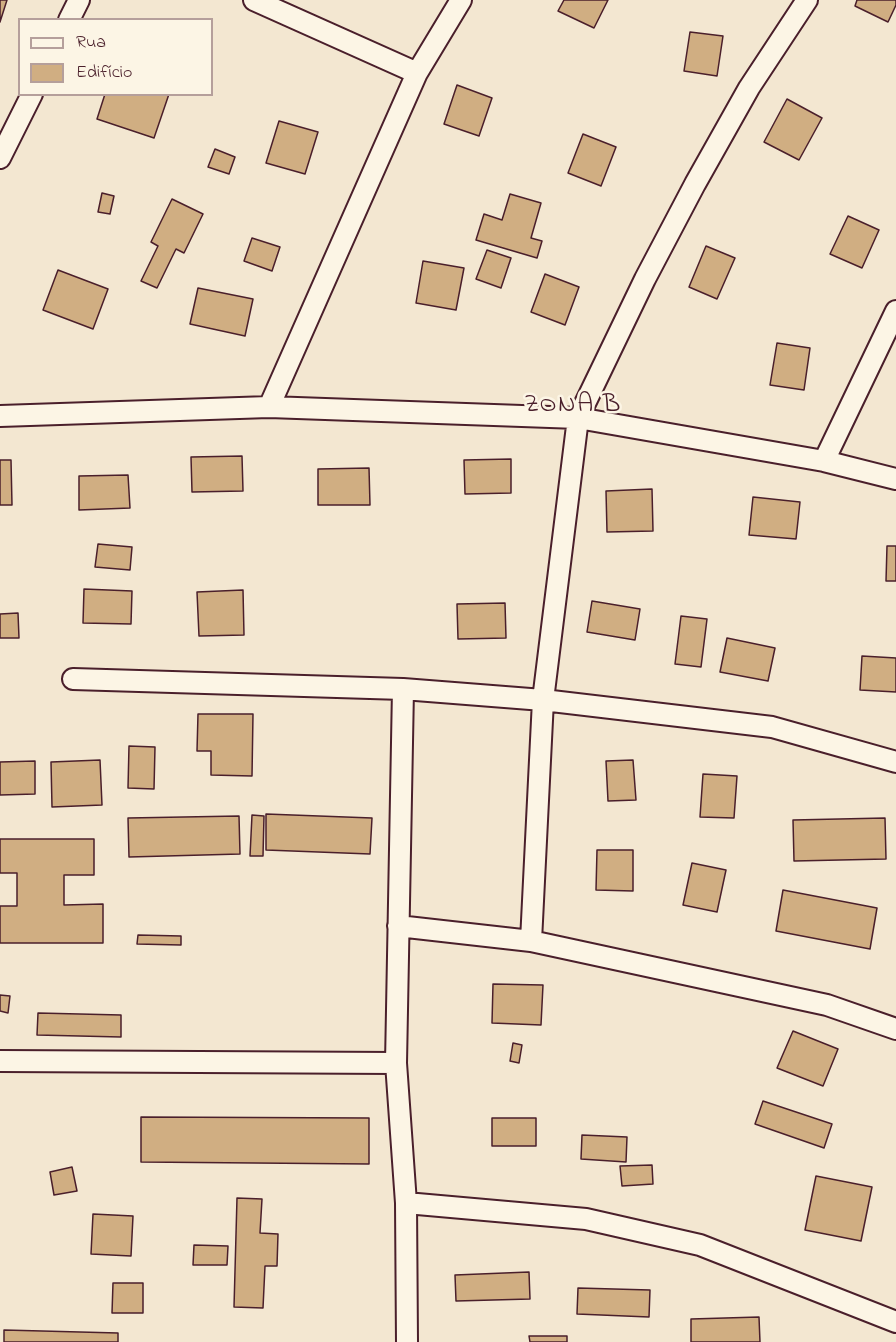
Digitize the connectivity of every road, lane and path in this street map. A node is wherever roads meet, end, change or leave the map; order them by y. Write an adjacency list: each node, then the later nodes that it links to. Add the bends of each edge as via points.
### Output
1 (79, 0): 5 (street)
2 (254, 0): 6 (street)
3 (461, 0): 6 (street)
4 (807, 0): 12 (street, via 749,88 695,184)
5 (70, 18)
6 (417, 73): 10 (street)
7 (31, 96): 8 (street)
8 (0, 158)
9 (896, 311): 13 (street)
10 (269, 407): 11 (street); 12 (street)
11 (0, 416)
12 (578, 418): 13 (street); 17 (street)
13 (824, 461): 14 (street)
14 (896, 479)
15 (73, 679): 16 (street)
16 (403, 689): 17 (street); 19 (street)
17 (543, 700): 18 (street, via 772,727); 20 (street)
18 (896, 762)
19 (398, 926): 20 (street); 23 (street)
20 (531, 941): 21 (street, via 827,1005)
21 (896, 1029)
22 (0, 1061): 23 (street)
23 (396, 1063): 24 (street)
24 (406, 1203): 25 (street, via 586,1219 700,1245); 26 (street)
25 (896, 1322)
26 (407, 1342)

